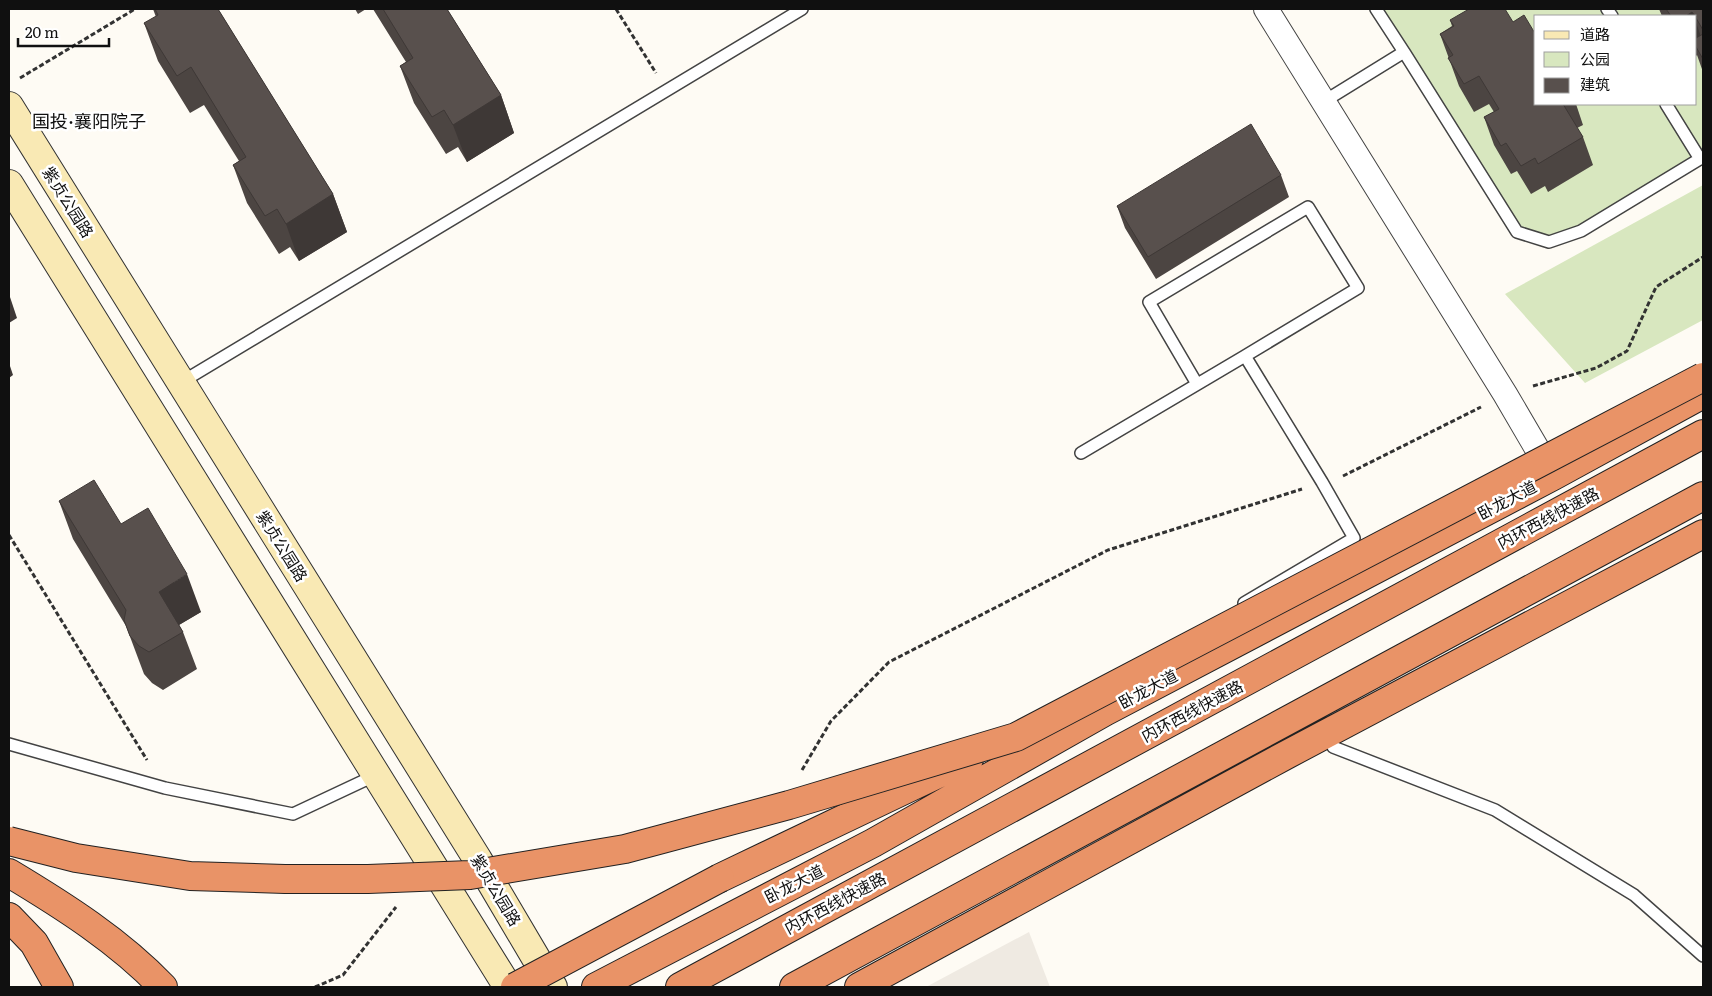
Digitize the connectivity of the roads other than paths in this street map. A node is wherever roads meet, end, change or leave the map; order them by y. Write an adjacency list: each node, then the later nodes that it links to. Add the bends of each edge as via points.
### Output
1 (802, 9): 12 (lane)
2 (1266, 9): 5 (street)
3 (1376, 9): 4 (lane)
4 (1404, 52): 5 (lane); 8 (lane, via 1517,232 1550,242 1581,231)
5 (1323, 102): 17 (street)
6 (1667, 105): 8 (lane)
7 (9, 106): 12 (street, 紫贞公园路)
8 (1702, 158)
9 (9, 184): 27 (street)
10 (1245, 356): 13 (lane); 13 (lane, via 1358,288 1308,207 1149,302); 21 (lane, via 1354,538)
11 (1703, 377): 24 (highway, bridge)
12 (180, 382): 36 (street, 紫贞公园路, via 478,860)
13 (1197, 384): 16 (lane)
14 (1703, 394): 17 (highway, 卧龙大道)
15 (1703, 434): 38 (highway, 内环西线快速路)
16 (1081, 453)
17 (1553, 476): 23 (highway, 卧龙大道)
18 (1703, 496): 39 (highway)
19 (1703, 534): 40 (highway)
20 (1703, 548): 26 (highway)
21 (1237, 607)
22 (1212, 621): 23 (lane, via 1179,641)
23 (1106, 711): 37 (highway, 卧龙大道, via 874,843)
24 (1016, 738): 28 (highway, bridge, via 625,849 470,875 368,879 190,876 76,858); 35 (highway, bridge, via 720,878)
25 (9, 744): 27 (lane, via 165,788 293,814)
26 (1333, 747): 31 (lane, via 1495,810 1634,895); 41 (highway)
27 (376, 775): 34 (street)
28 (9, 840)
29 (9, 873): 33 (highway, via 64,906 144,967)
30 (9, 917): 32 (highway, via 34,943)
31 (1703, 956)
32 (59, 987)
33 (163, 987)
34 (508, 987)
35 (515, 987)
36 (553, 987)
37 (596, 987)
38 (680, 987)
39 (794, 987)
40 (859, 987)
41 (884, 987)

